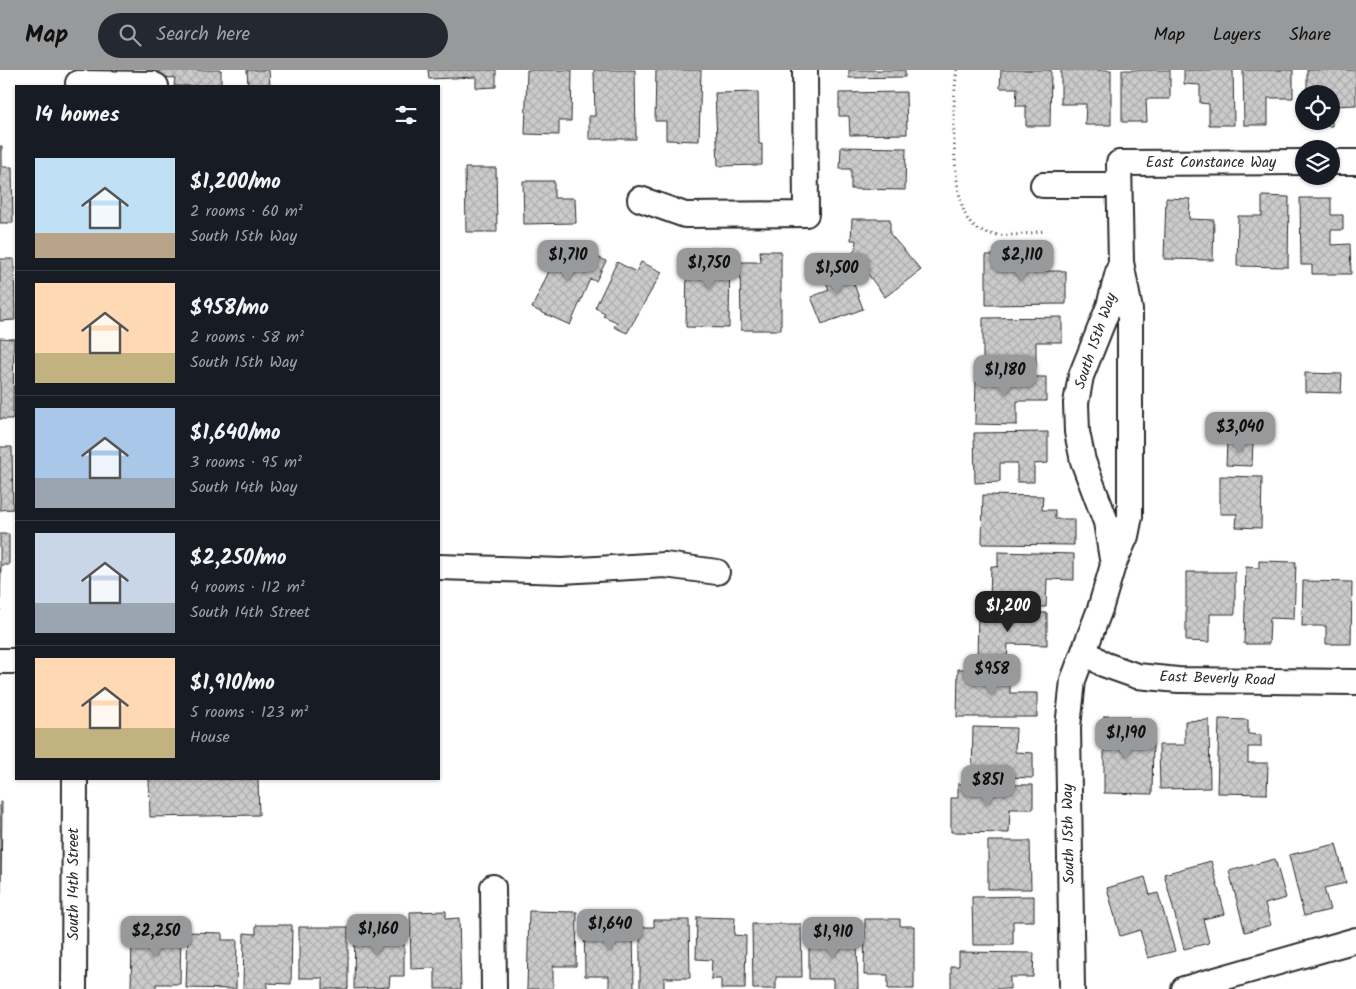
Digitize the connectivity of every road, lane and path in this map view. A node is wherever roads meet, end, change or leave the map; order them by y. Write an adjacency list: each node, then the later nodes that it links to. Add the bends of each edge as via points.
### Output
1 (805, 70): 10 (street, via 806,214 685,215)
2 (958, 70): 11 (path, via 954,87 956,160 958,196 965,217 974,227 986,232 1015,236)
3 (78, 80): 4 (street)
4 (154, 85)
5 (1340, 162): 6 (street)
6 (1356, 162)
7 (1295, 163): 8 (street, East Constance Way)
8 (1119, 174): 9 (street, East Constance Way); 12 (street, South 15th Way)
9 (1043, 185)
10 (640, 200)
11 (1044, 231)
12 (1120, 262): 13 (street, South 15th Way, via 1130,310 1130,516 1126,536); 13 (street, South 15th Way, via 1109,306 1081,376 1076,403 1077,432 1083,460 1106,522)
13 (1113, 566): 16 (street, South 15th Way)
14 (440, 568): 15 (street, via 562,571 665,565)
15 (717, 572)
16 (1085, 651): 19 (street, East Beverly Road, via 1103,664 1146,676 1178,680); 25 (street, South 15th Way, via 1073,680 1068,727)
17 (0, 661): 18 (street)
18 (15, 661)
19 (1356, 682)
20 (75, 780): 23 (street, South 14th Street)
21 (493, 887): 24 (street)
22 (1356, 940): 26 (street)
23 (74, 989)
24 (494, 989)
25 (1072, 989)
26 (1184, 989)

